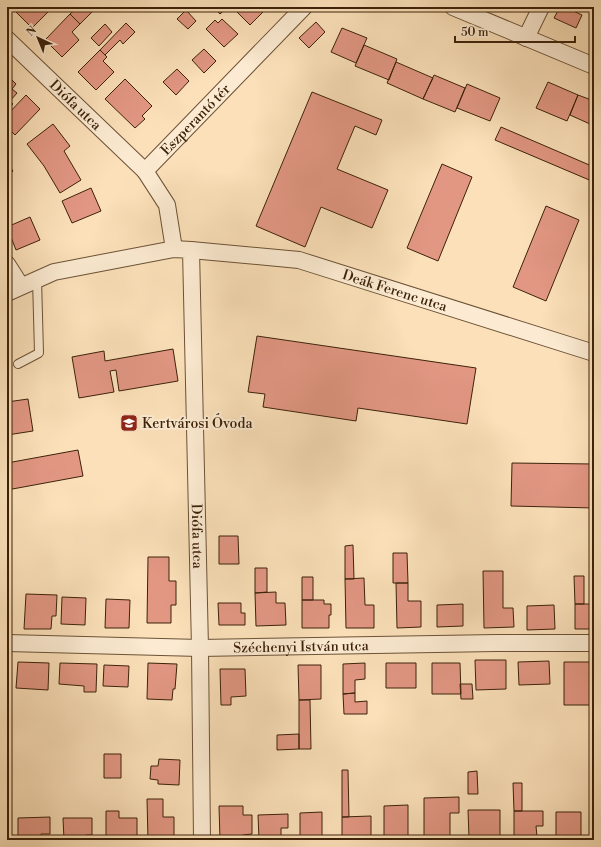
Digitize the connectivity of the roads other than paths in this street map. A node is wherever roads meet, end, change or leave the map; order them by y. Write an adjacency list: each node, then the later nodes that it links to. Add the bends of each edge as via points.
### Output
1 (304, 7): 7 (street, Eszperantó tér)
2 (453, 7): 5 (street)
3 (540, 7): 5 (street)
4 (7, 38): 7 (street, Diófa utca)
5 (526, 38): 6 (street)
6 (594, 66)
7 (145, 170): 8 (street, via 167,206)
8 (174, 249): 9 (street); 11 (street, via 54,272)
9 (191, 250): 14 (street, Deák Ferenc utca, via 299,260); 18 (street, Diófa utca)
10 (7, 264): 12 (street)
11 (37, 279): 12 (street); 15 (lane, via 39,353)
12 (21, 286): 13 (street)
13 (7, 293)
14 (594, 353)
15 (18, 364)
16 (7, 643): 18 (street, Széchenyi István utca)
17 (594, 643): 18 (street, Széchenyi István utca)
18 (200, 648): 19 (street, Diófa utca)
19 (202, 840)

